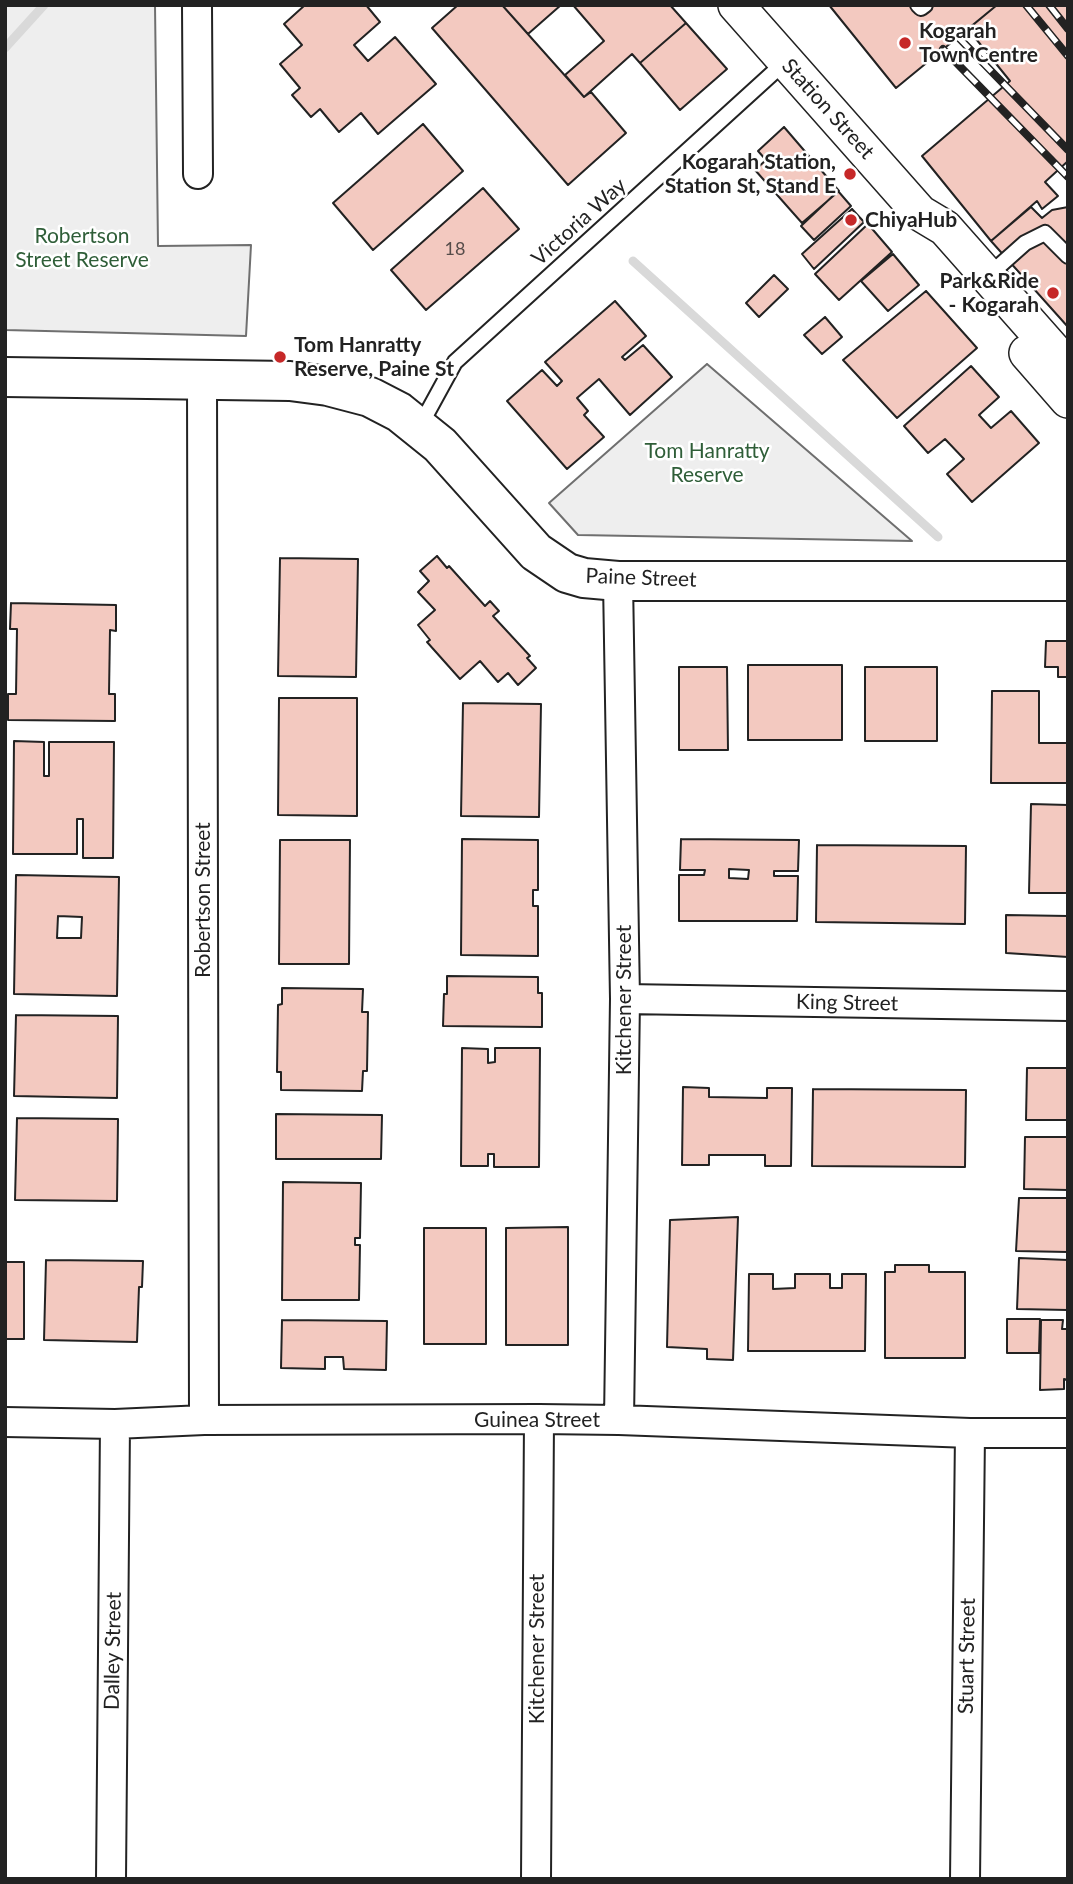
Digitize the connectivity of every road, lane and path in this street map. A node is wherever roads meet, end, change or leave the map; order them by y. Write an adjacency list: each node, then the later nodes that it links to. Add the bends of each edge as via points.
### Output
1 (197, 5): 6 (street)
2 (736, 5): 5 (street, Station Street)
3 (918, 5): 4 (lane)
4 (925, 5)
5 (786, 61): 7 (street, Station Street); 14 (lane, Victoria Way, via 456,362)
6 (198, 174)
7 (920, 213): 9 (street, Station Street); 13 (street, Station Street, via 930,243)
8 (1068, 256): 9 (lane, via 1045,233 1025,243)
9 (998, 268): 10 (street, Station Street)
10 (1068, 367)
11 (5, 377): 12 (main road, Paine Street)
12 (202, 380): 14 (main road, Paine Street, via 328,386 382,402); 20 (street, Robertson Street)
13 (1068, 400)
14 (419, 428): 15 (main road, Paine Street, via 551,564 584,578)
15 (618, 581): 16 (main road, Paine Street); 17 (street, Kitchener Street)
16 (1068, 581)
17 (625, 999): 18 (street, King Street); 21 (street, Kitchener Street)
18 (1068, 1006)
19 (539, 1419): 20 (street, Guinea Street); 21 (street, Guinea Street); 27 (street, Kitchener Street)
20 (204, 1420): 23 (street, Guinea Street)
21 (619, 1420): 24 (street, Guinea Street)
22 (5, 1422): 23 (street, Guinea Street)
23 (116, 1424): 26 (street, Dalley Street)
24 (970, 1433): 25 (street, Guinea Street); 28 (street, Stuart Street)
25 (1068, 1433)
26 (111, 1879)
27 (536, 1879)
28 (965, 1879)

